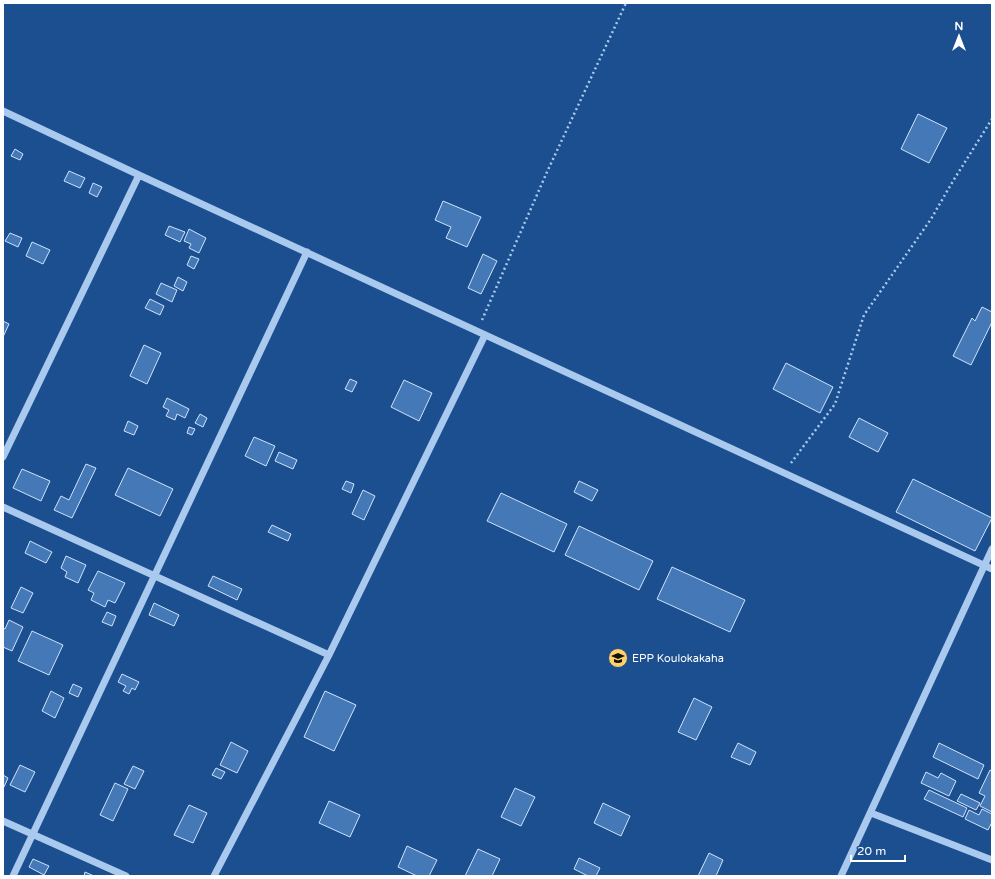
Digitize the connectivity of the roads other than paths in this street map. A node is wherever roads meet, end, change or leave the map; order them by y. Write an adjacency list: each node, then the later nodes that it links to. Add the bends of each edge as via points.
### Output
1 (3, 111): 2 (street)
2 (139, 176): 3 (street); 5 (street)
3 (307, 252): 4 (street); 10 (street)
4 (485, 335): 8 (street); 11 (street)
5 (3, 457)
6 (3, 507): 10 (street)
7 (992, 549): 8 (street)
8 (984, 566): 9 (street); 12 (street)
9 (992, 569)
10 (154, 576): 11 (street); 14 (street)
11 (330, 655): 18 (street)
12 (871, 813): 15 (street); 19 (street)
13 (3, 821): 14 (street)
14 (32, 834): 16 (street); 17 (street)
15 (992, 860)
16 (13, 876)
17 (126, 876)
18 (214, 876)
19 (841, 876)

